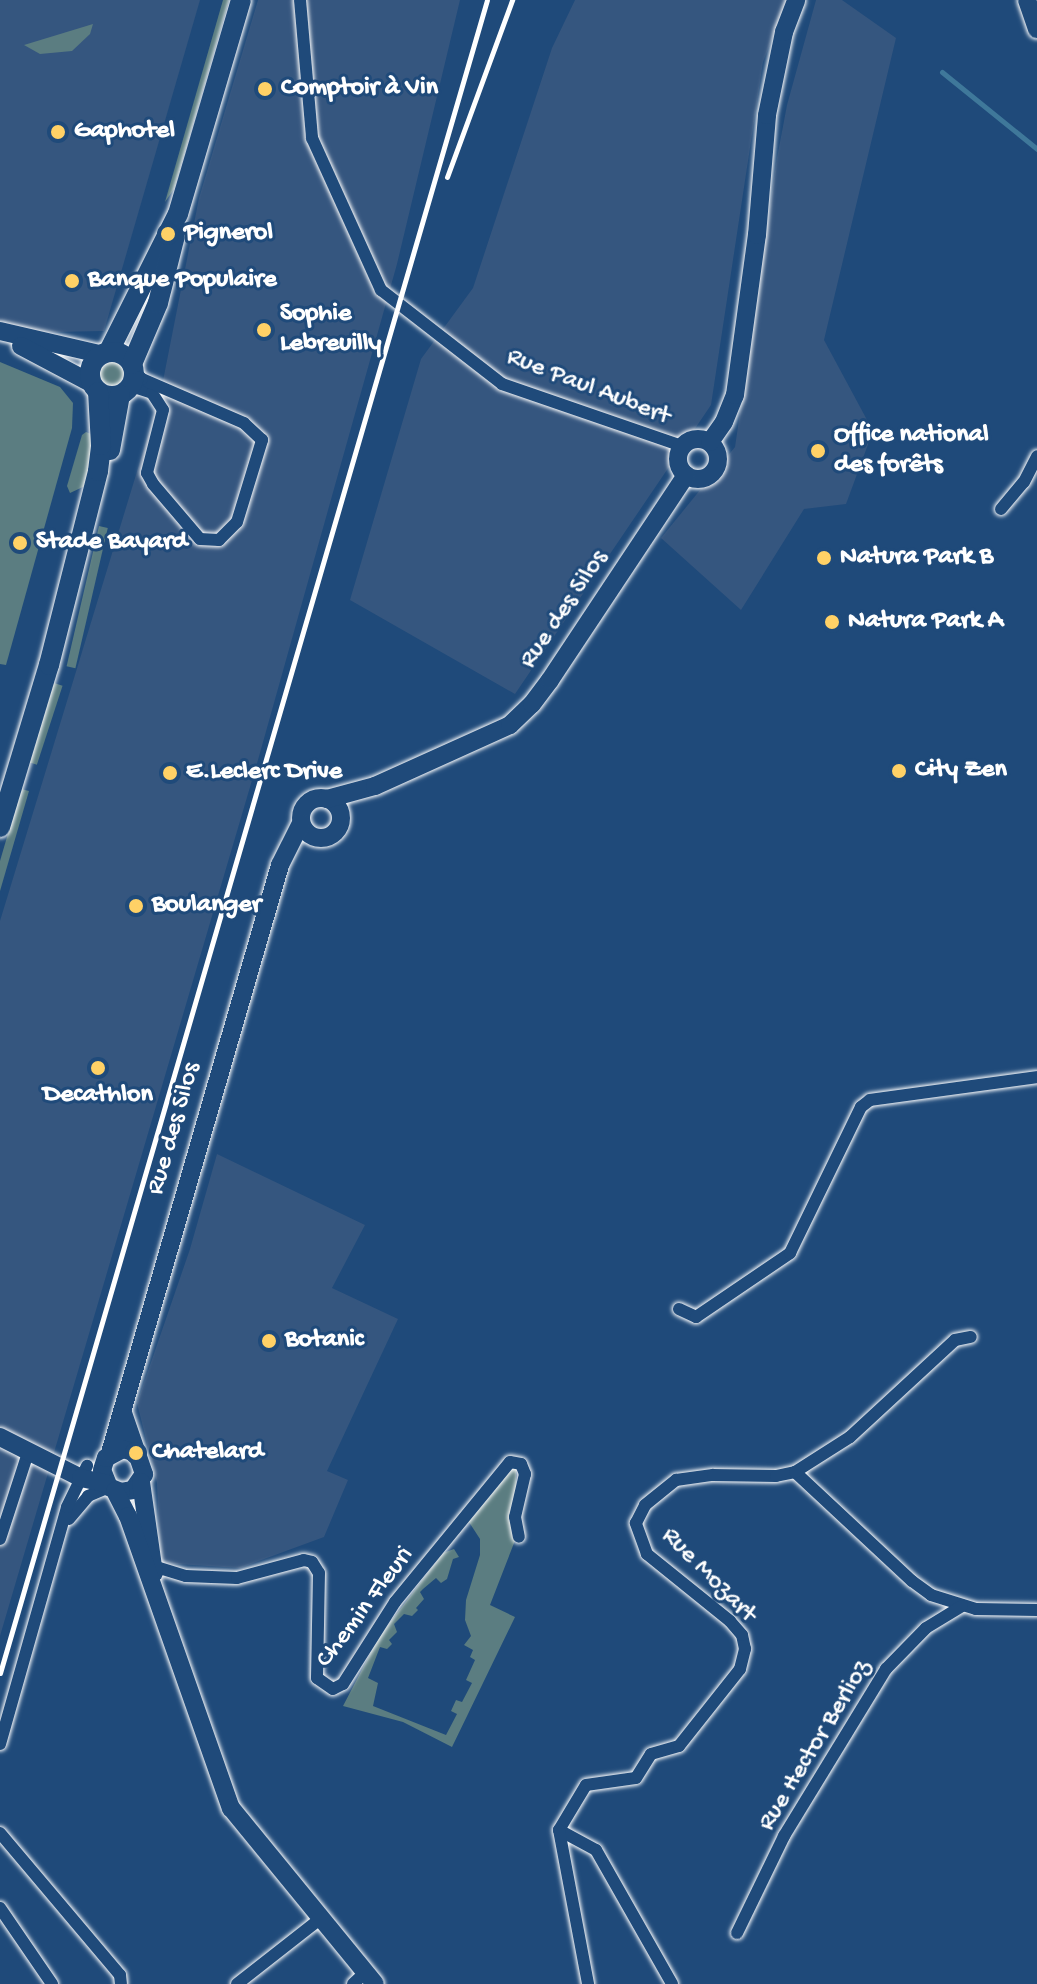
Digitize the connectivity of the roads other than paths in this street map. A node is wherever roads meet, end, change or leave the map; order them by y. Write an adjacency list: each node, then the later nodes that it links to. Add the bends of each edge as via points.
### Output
1 (241, 0): 6 (main road)
2 (300, 0): 13 (street, Rue Paul Aubert, via 312,138 381,290 502,384)
3 (796, 0): 12 (street, via 767,115 735,395)
4 (1027, 0): 5 (street)
5 (1037, 29)
6 (178, 214): 9 (main road); 10 (main road, via 158,303)
7 (0, 331): 9 (street)
8 (0, 337): 11 (street, via 50,359)
9 (105, 353): 10 (main road, via 123,354); 11 (main road, via 90,367)
10 (129, 379): 10 (street, via 152,393 163,410 147,473 153,484 200,539 219,540 237,522 262,440 244,423 142,379); 11 (main road); 17 (main road)
11 (95, 388): 17 (main road, via 98,471)
12 (710, 442): 13 (street, via 695,439); 15 (street, via 719,456 714,471 701,479)
13 (682, 446): 15 (street, via 679,464)
14 (1037, 456): 16 (street)
15 (686, 475): 18 (street, Rue des Silos, via 532,704 510,725 482,740)
16 (1001, 509)
17 (49, 665): 21 (main road)
18 (375, 786): 19 (street, Rue des Silos); 20 (street, Rue des Silos)
19 (327, 799): 20 (street); 22 (street, via 303,808)
20 (341, 818): 22 (street, via 333,834)
21 (0, 827)
22 (308, 830): 26 (street, Rue des Silos, via 280,865)
23 (1037, 1077): 24 (street, via 870,1100 861,1107 790,1253 696,1317)
24 (679, 1309)
25 (971, 1337): 30 (street, via 955,1340 861,1428)
26 (122, 1408): 29 (street); 31 (street, Rue des Silos)
27 (0, 1437): 28 (street)
28 (28, 1453): 31 (street); 35 (street)
29 (136, 1453): 31 (street, via 123,1449); 32 (street, via 144,1466)
30 (795, 1472): 38 (street, via 912,1581 931,1595); 41 (street, Rue Mozart, via 676,1480 645,1505 636,1523 647,1554 742,1635 740,1669 679,1746 651,1754 636,1778 586,1785)
31 (97, 1474): 32 (street, via 133,1490); 33 (street); 33 (street, via 67,1507); 37 (street)
32 (141, 1482): 36 (street)
33 (62, 1532): 40 (street)
34 (519, 1537): 36 (street, Chemin Fleuri, via 515,1517 525,1474 521,1464 510,1462 395,1602 343,1684 333,1689 317,1678 319,1573 312,1562 237,1578 186,1576)
35 (0, 1539)
36 (153, 1566): 37 (street)
37 (156, 1595): 44 (street, via 231,1808)
38 (962, 1606): 39 (street); 45 (street, Rue Hector Berlioz, via 926,1628 886,1669 784,1836)
39 (1037, 1610)
40 (0, 1744)
41 (559, 1830): 50 (street); 51 (street, via 596,1850)
42 (0, 1833): 48 (street, via 120,1975)
43 (0, 1908): 47 (street)
44 (320, 1919): 46 (street); 49 (street)
45 (737, 1933)
46 (365, 1980)
47 (52, 1984)
48 (121, 1984)
49 (237, 1984)
50 (588, 1984)
51 (672, 1984)

